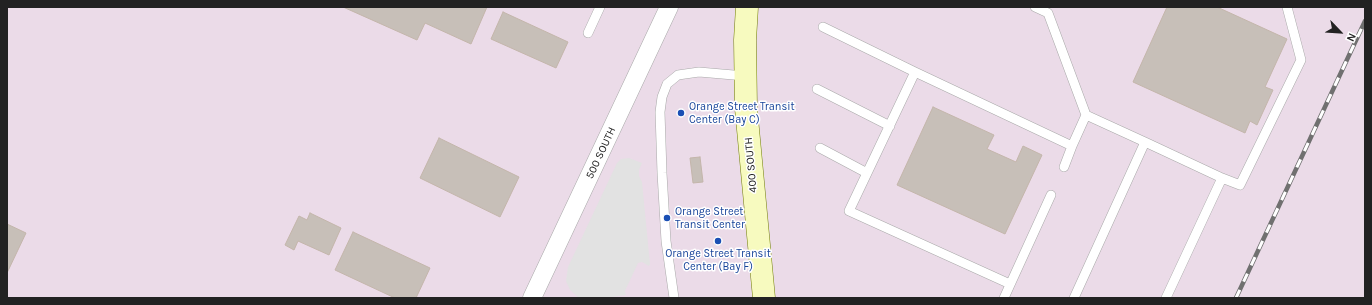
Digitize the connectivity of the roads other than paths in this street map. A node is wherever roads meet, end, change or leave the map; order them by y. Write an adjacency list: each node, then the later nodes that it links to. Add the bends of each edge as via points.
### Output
1 (600, 7): 8 (lane)
2 (669, 7): 22 (street, 500 SOUTH)
3 (747, 7): 10 (street, 400 SOUTH)
4 (1035, 7): 6 (lane)
5 (1286, 7): 19 (lane, via 1300,60 1240,185)
6 (1049, 10): 12 (lane)
7 (823, 27): 9 (lane)
8 (588, 33)
9 (915, 72): 13 (lane); 15 (lane)
10 (745, 76): 23 (lane, via 699,72 678,75 667,84 662,97 660,112 666,242); 24 (street, 400 SOUTH, via 748,140)
11 (817, 90): 13 (lane)
12 (1086, 115): 14 (lane); 15 (lane)
13 (890, 126): 18 (lane)
14 (1145, 142): 19 (lane); 26 (lane)
15 (1072, 146): 17 (lane)
16 (820, 148): 18 (lane)
17 (1064, 167)
18 (868, 173): 21 (lane, via 849,212)
19 (1222, 178): 27 (lane)
20 (1051, 195): 21 (lane)
21 (1010, 284): 25 (lane)
22 (532, 298)
23 (674, 298)
24 (764, 298)
25 (1004, 298)
26 (1074, 298)
27 (1166, 298)

